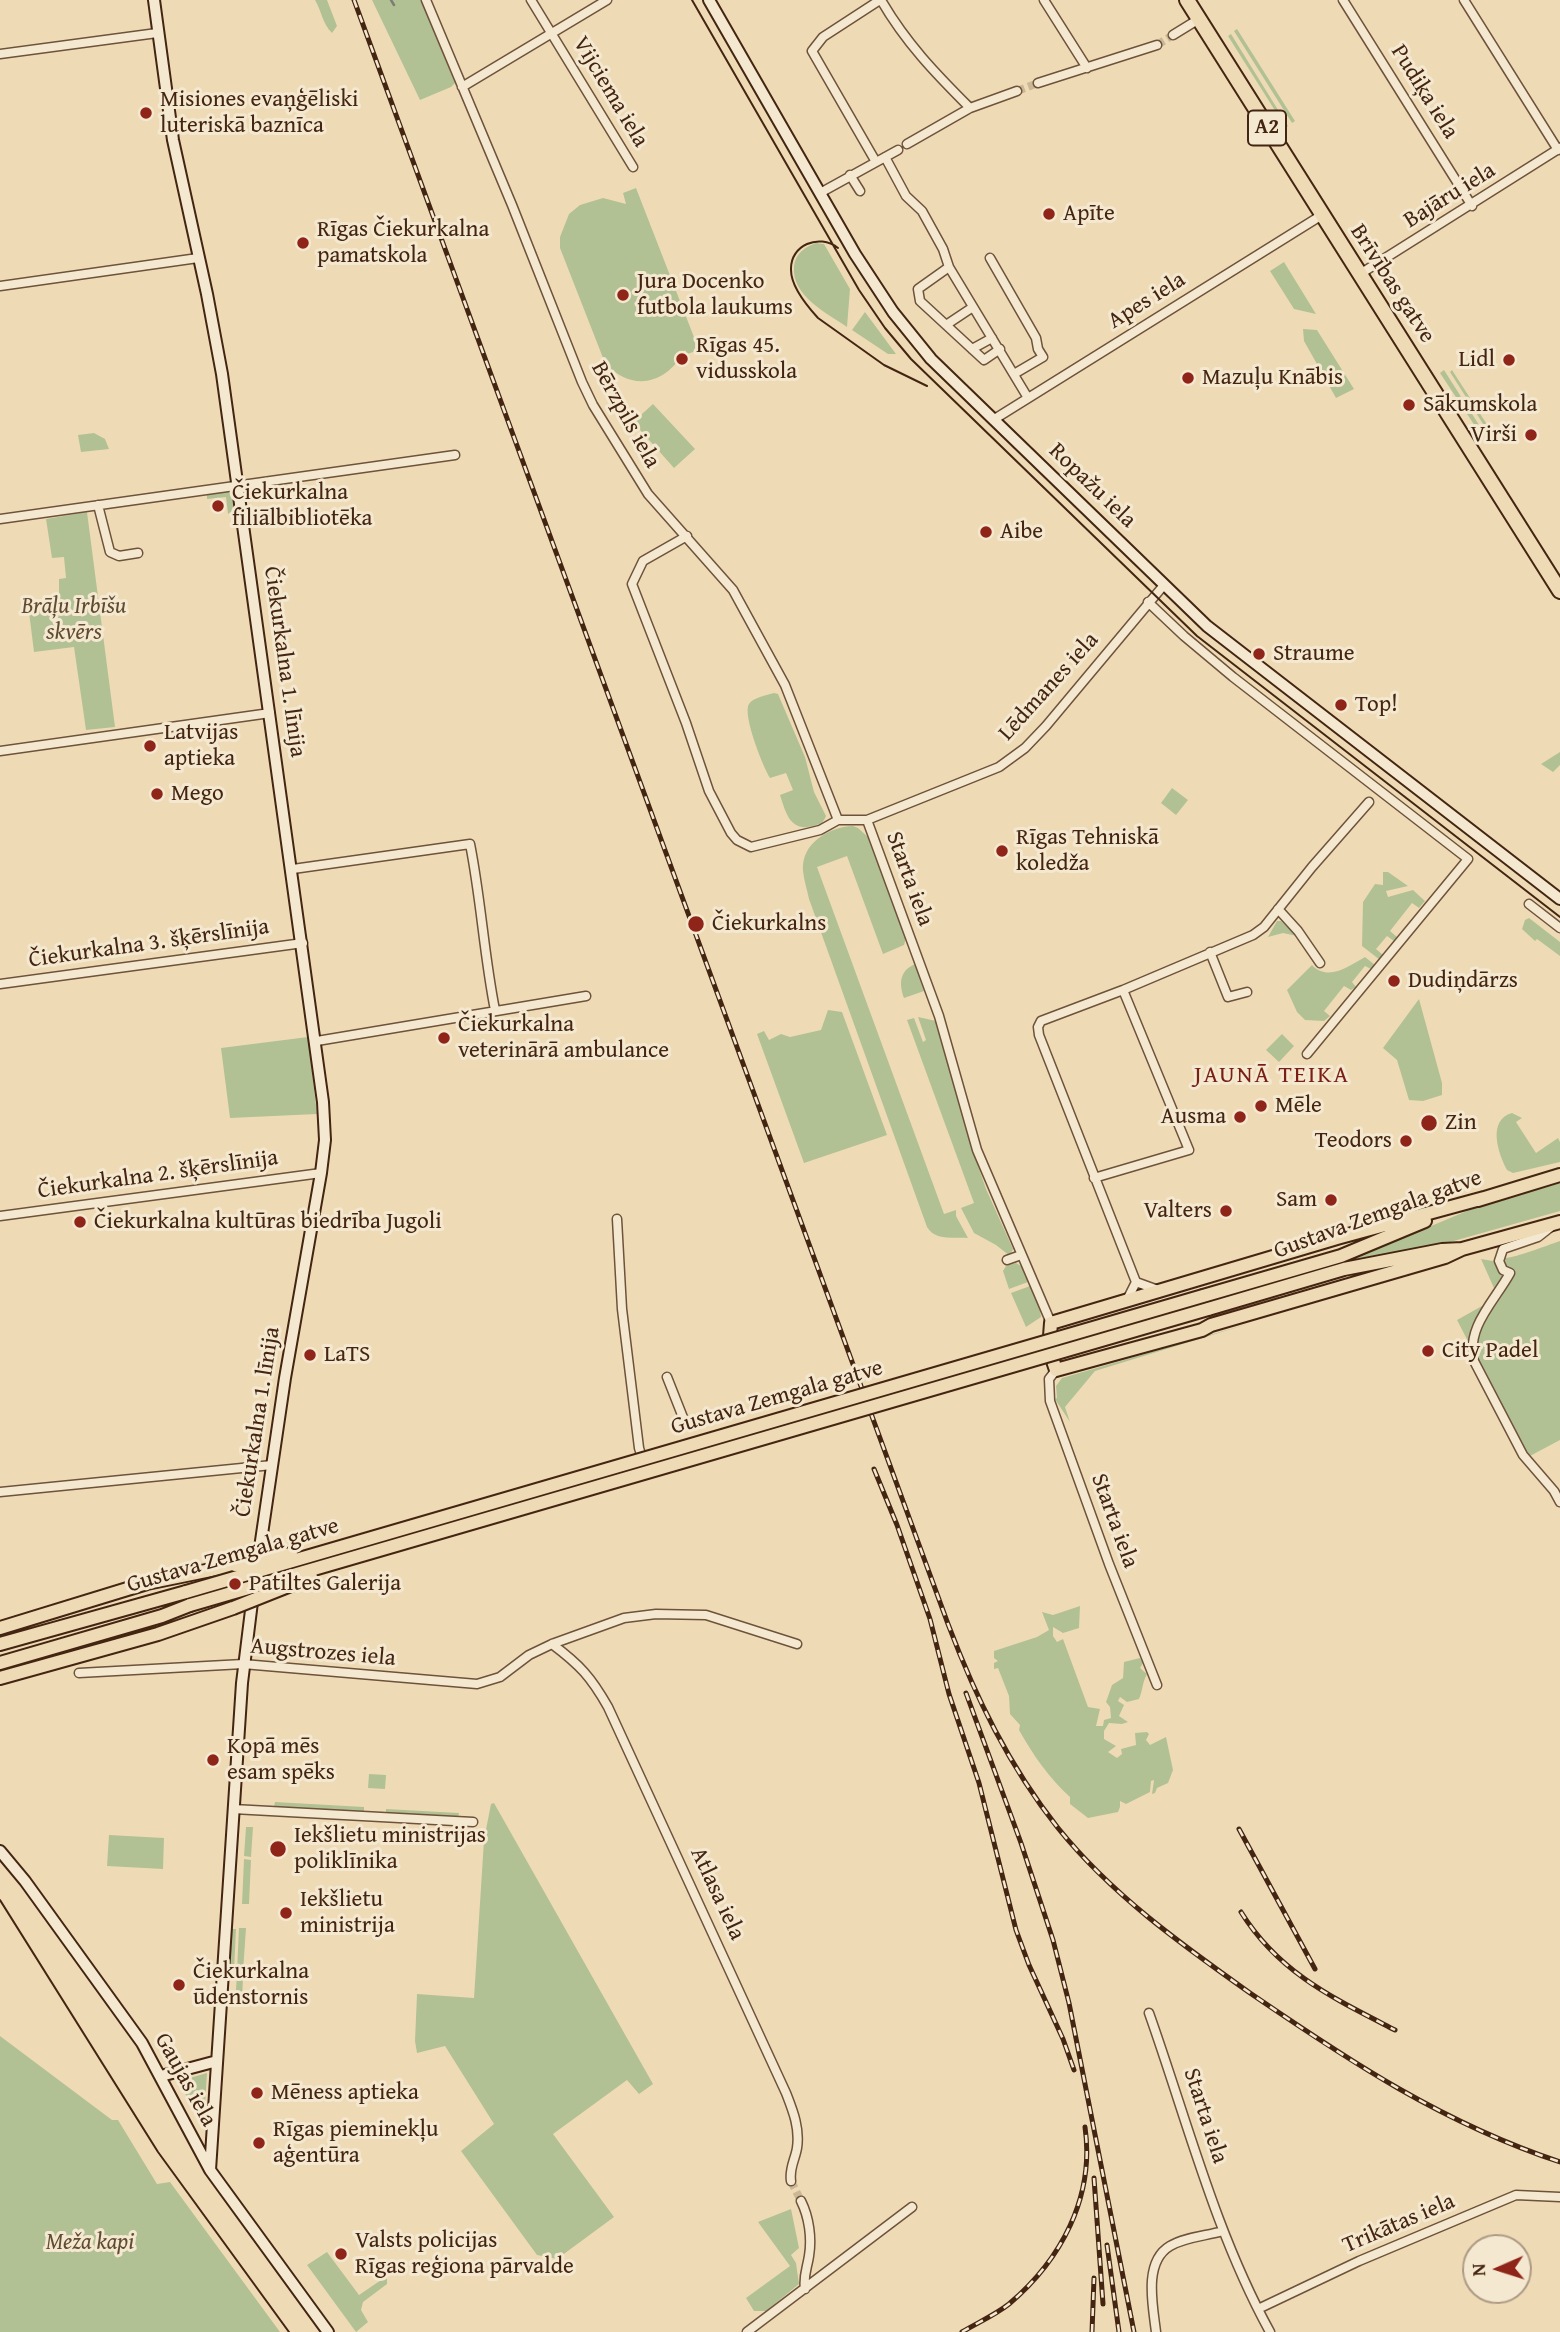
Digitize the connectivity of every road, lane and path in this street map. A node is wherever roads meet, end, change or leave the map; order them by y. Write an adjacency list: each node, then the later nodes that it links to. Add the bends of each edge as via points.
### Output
1 (155, 0): 13 (street, Čiekurkalna 1. līnija)
2 (426, 0): 19 (street, Bērzpils iela)
3 (531, 0): 12 (street, Vijciema iela)
4 (607, 0): 12 (street)
5 (709, 0): 30 (street, Ropažu iela)
6 (880, 0): 21 (street, via 924,62); 26 (street, via 823,37 812,51)
7 (1044, 0): 17 (street)
8 (1187, 0): 11 (highway, Brīvības gatve / A2)
9 (1343, 0): 31 (street, Pudiķa iela)
10 (1464, 0): 23 (street)
11 (1199, 19): 14 (street); 32 (highway, Brīvības gatve / A2)
12 (551, 32): 19 (street); 27 (street, Vijciema iela)
13 (157, 33): 16 (street); 33 (street, Čiekurkalna 1. līnija, via 173,141)
14 (1172, 35)
15 (1157, 45): 17 (street)
16 (0, 54)
17 (1087, 68): 18 (street)
18 (1038, 83)
19 (462, 87): 50 (street, Bērzpils iela, via 593,405 648,494)
20 (1017, 91): 21 (street)
21 (971, 108): 22 (street)
22 (906, 145)
23 (1559, 149): 31 (street, Bajāru iela)
24 (898, 150): 25 (street)
25 (884, 157): 26 (street); 35 (street, via 906,196 922,211)
26 (876, 162): 28 (street)
27 (633, 167)
28 (850, 175): 29 (street); 30 (street)
29 (860, 191)
30 (820, 192): 45 (street, Ropažu iela, via 893,312 931,359)
31 (1472, 205): 36 (street, Bajāru iela)
32 (1322, 215): 36 (highway, Brīvības gatve / A2); 44 (street, Apes iela)
33 (198, 258): 37 (street); 47 (street, Čiekurkalna 1. līnija)
34 (990, 258): 43 (street, via 1043,357)
35 (949, 267): 38 (street); 39 (street, via 918,289 920,301)
36 (1360, 274): 53 (highway, Brīvības gatve / A2)
37 (0, 286)
38 (973, 307): 39 (street); 40 (street)
39 (946, 325): 41 (street)
40 (992, 338): 41 (street); 42 (street)
41 (972, 349): 42 (street, via 984,360)
42 (1000, 349): 43 (street)
43 (1014, 374): 44 (street)
44 (1028, 398): 45 (street, Apes iela)
45 (993, 420): 52 (street, Ropažu iela)
46 (455, 455): 47 (street)
47 (238, 486): 48 (street); 55 (street, Čiekurkalna 1. līnija)
48 (98, 505): 49 (street); 51 (street, via 110,552 119,556)
49 (0, 519)
50 (687, 536): 58 (street, Bērzpils iela, via 733,590 785,685); 58 (street, Starta iela, via 643,561 632,584 717,810 737,840 751,847 820,830)
51 (138, 553)
52 (1164, 585): 54 (street, Lēdmanes iela); 61 (street, Ropažu iela, via 1207,626)
53 (1559, 589)
54 (1148, 601): 59 (street, Lēdmanes iela, via 1025,748 999,767); 74 (street, via 1233,677 1468,859)
55 (270, 713): 56 (street); 60 (street, Čiekurkalna 1. līnija)
56 (0, 751)
57 (1369, 802): 63 (street)
58 (838, 820): 59 (street, Starta iela)
59 (867, 820): 83 (street, Starta iela, via 939,1016 977,1150)
60 (293, 869): 65 (street, Čiekurkalna 1. līnija); 72 (street, via 470,844)
61 (1560, 899)
62 (1529, 904): 64 (street)
63 (1278, 909): 66 (street, via 1253,935); 67 (street)
64 (1560, 928)
65 (303, 943): 68 (street, Čiekurkalna 3. šķērslīnija); 73 (street, Čiekurkalna 1. līnija)
66 (1210, 952): 69 (street); 70 (street, via 1228,997)
67 (1320, 963)
68 (0, 984)
69 (1123, 990): 77 (street, via 1041,1021 1038,1027); 77 (street, via 1189,1150)
70 (1247, 992)
71 (586, 996): 72 (street)
72 (495, 1010): 73 (street)
73 (317, 1041): 75 (street, Čiekurkalna 1. līnija, via 325,1124)
74 (1307, 1054)
75 (321, 1173): 79 (street, Čiekurkalna 2. šķērslīnija); 93 (street, Čiekurkalna 1. līnija)
76 (1560, 1175): 78 (main road, Gustava Zemgala gatve)
77 (1094, 1178): 85 (street)
78 (1484, 1198): 86 (main road); 88 (main road, Gustava Zemgala gatve, via 1340,1256)
79 (0, 1216)
80 (617, 1219): 94 (street, via 622,1309 639,1448)
81 (1557, 1223): 82 (main road, Gustava Zemgala gatve); 96 (street, via 1538,1237 1503,1249 1499,1261 1510,1273 1474,1331 1472,1349 1523,1455)
82 (1462, 1249): 88 (main road, Gustava Zemgala gatve, via 1344,1269); 90 (main road)
83 (1021, 1255): 84 (street); 89 (street, Starta iela)
84 (1007, 1260)
85 (1136, 1282): 86 (street); 87 (street)
86 (1158, 1290): 87 (main road)
87 (1127, 1300): 89 (main road)
88 (1206, 1302): 97 (main road, Gustava Zemgala gatve, bridge)
89 (1051, 1323): 90 (main road, via 1049,1349)
90 (1056, 1370): 106 (street, Starta iela, via 1049,1379 1050,1401)
91 (667, 1377): 92 (street)
92 (684, 1420)
93 (272, 1465): 95 (street); 103 (street, Čiekurkalna 1. līnija)
94 (648, 1477)
95 (0, 1492)
96 (1560, 1502)
97 (372, 1545): 98 (main road, bridge, via 147,1583); 99 (main road, Gustava Zemgala gatve, bridge); 102 (main road, Gustava Zemgala gatve, bridge); 105 (main road, bridge, via 189,1624)
98 (0, 1628)
99 (0, 1644)
100 (552, 1644): 101 (street, Augstrozes iela, via 624,1618 656,1614 706,1615); 103 (street, Augstrozes iela, via 500,1676 477,1684); 114 (street, Atlasa iela, via 579,1664 608,1707 786,2093 796,2121)
101 (797, 1644)
102 (0, 1663)
103 (243, 1664): 104 (street, Augstrozes iela); 107 (street, Čiekurkalna 1. līnija)
104 (79, 1673)
105 (0, 1678)
106 (1157, 1685)
107 (233, 1810): 108 (street); 111 (street, Čiekurkalna 1. līnija)
108 (473, 1822)
109 (0, 1851): 112 (street, Gaujas iela, via 142,2043)
110 (1149, 2013): 118 (street, Starta iela)
111 (217, 2061): 112 (street); 113 (street, Čiekurkalna 1. līnija)
112 (161, 2076): 113 (street, Gaujas iela)
113 (210, 2170): 123 (street, Gaujas iela)
114 (791, 2181)
115 (1560, 2197): 122 (street, Trikātas iela, via 1516,2195)
116 (801, 2201): 119 (street, via 810,2234)
117 (912, 2207): 120 (street)
118 (1223, 2231): 122 (street, Starta iela); 125 (street, via 1178,2242 1159,2256 1152,2276)
119 (808, 2262): 120 (street); 121 (street, via 803,2275)
120 (816, 2281): 121 (street)
121 (805, 2289): 124 (street)
122 (1258, 2309): 126 (street, Starta iela)
123 (328, 2332)
124 (747, 2332)
125 (1156, 2332)
126 (1270, 2332)

